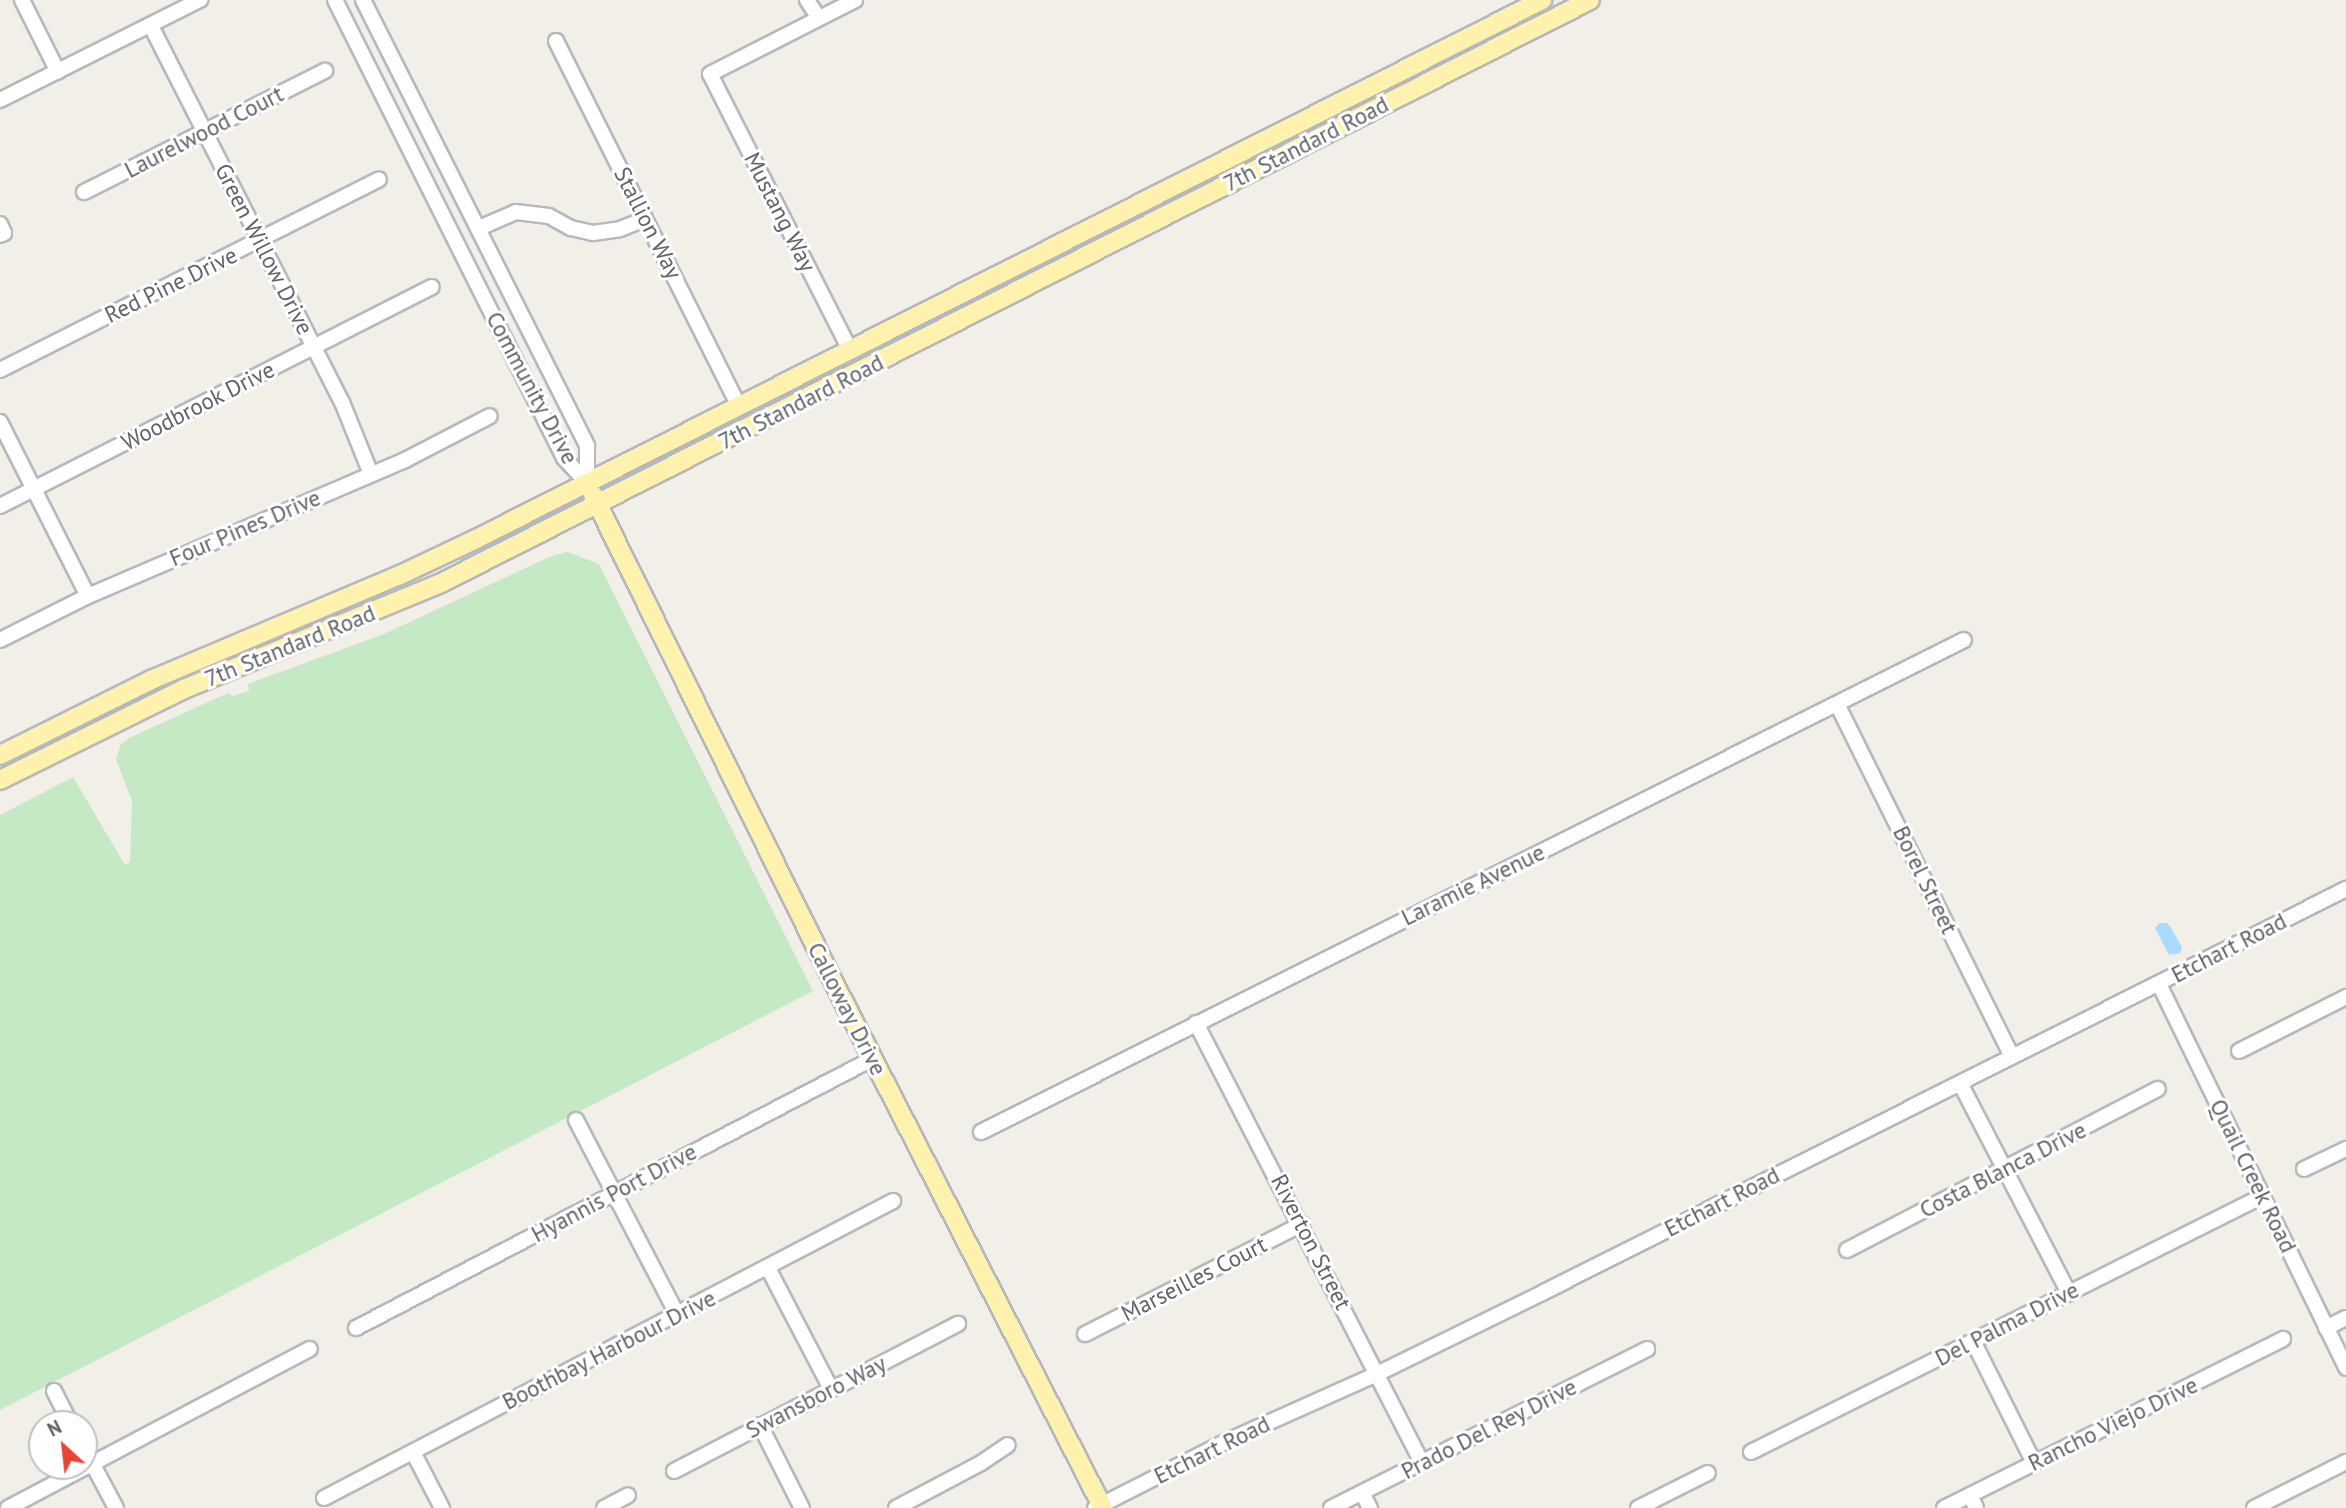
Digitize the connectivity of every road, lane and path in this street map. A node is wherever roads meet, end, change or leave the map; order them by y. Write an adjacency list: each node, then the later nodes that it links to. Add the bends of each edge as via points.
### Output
1 (22, 0): 13 (street)
2 (200, 0): 10 (street)
3 (335, 0): 29 (street, Community Drive, via 564,458)
4 (363, 0): 19 (street, Community Drive)
5 (807, 0): 9 (street)
6 (855, 0): 9 (street)
7 (1542, 0): 23 (main road, 7th Standard Road)
8 (1590, 0): 32 (main road, 7th Standard Road)
9 (818, 16): 23 (street, Mustang Way, via 710,74)
10 (151, 26): 13 (street); 15 (street, Green Willow Drive)
11 (556, 41): 18 (street, Stallion Way)
12 (325, 71): 15 (street, Laurelwood Court)
13 (58, 72): 14 (street)
14 (0, 100)
15 (204, 132): 17 (street, Laurelwood Court); 20 (street, Green Willow Drive)
16 (379, 179): 20 (street, Red Pine Drive)
17 (84, 192)
18 (645, 219): 19 (street, via 593,233 570,228 549,216 516,212); 25 (street, Stallion Way)
19 (480, 228): 29 (street, Community Drive, via 587,446)
20 (259, 241): 22 (street, Green Willow Drive); 24 (street, Red Pine Drive)
21 (432, 287): 22 (street, Woodbrook Drive)
22 (314, 348): 28 (street, Green Willow Drive); 30 (street, Woodbrook Drive)
23 (850, 350): 25 (main road, 7th Standard Road)
24 (0, 370)
25 (739, 406): 29 (main road, 7th Standard Road)
26 (490, 416): 28 (street, Four Pines Drive)
27 (0, 422): 30 (street)
28 (371, 474): 33 (street, Four Pines Drive)
29 (587, 483): 32 (main road, Calloway Drive); 37 (main road, 7th Standard Road, via 430,561 194,660)
30 (33, 489): 31 (street, Woodbrook Drive); 33 (street)
31 (0, 506)
32 (598, 506): 38 (main road, 7th Standard Road, via 406,599 184,689); 45 (main road, Calloway Drive)
33 (88, 596): 34 (street, Four Pines Drive)
34 (0, 640)
35 (1964, 640): 36 (street, Laramie Avenue)
36 (1837, 704): 42 (street, Laramie Avenue); 44 (street, Borel Street)
37 (0, 755)
38 (0, 780)
39 (2346, 889): 40 (street, Etchart Road)
40 (2159, 984): 44 (street, Etchart Road); 54 (street, Quail Creek Road)
41 (2346, 997): 43 (street)
42 (1196, 1023): 49 (street, Laramie Avenue); 56 (street, Riverton Street)
43 (2238, 1051)
44 (2012, 1056): 46 (street, Etchart Road)
45 (872, 1059): 53 (street, Hyannis Port Drive); 91 (main road, Calloway Drive)
46 (1960, 1083): 52 (street); 71 (street, Etchart Road)
47 (2158, 1089): 52 (street, Costa Blanca Drive)
48 (576, 1120): 53 (street)
49 (981, 1132)
50 (2346, 1149): 51 (street)
51 (2304, 1169)
52 (2004, 1170): 57 (street, Costa Blanca Drive); 59 (street)
53 (614, 1192): 60 (street); 63 (street, Hyannis Port Drive)
54 (2263, 1196): 59 (street, Del Palma Drive); 64 (street, Quail Creek Road)
55 (893, 1201): 58 (street, Boothbay Harbour Drive)
56 (1302, 1224): 65 (street, Marseilles Court); 71 (street, Riverton Street)
57 (1847, 1250)
58 (768, 1268): 60 (street, Boothbay Harbour Drive); 72 (street)
59 (2069, 1293): 67 (street, Del Palma Drive)
60 (677, 1314): 77 (street, Boothbay Harbour Drive)
61 (2346, 1318): 64 (street)
62 (958, 1324): 72 (street, Swansboro Way)
63 (356, 1328)
64 (2326, 1328): 70 (street, Quail Creek Road)
65 (1086, 1334)
66 (2283, 1339): 82 (street, Rancho Viejo Drive)
67 (1973, 1341): 78 (street, Del Palma Drive); 82 (street)
68 (310, 1349): 79 (street)
69 (1647, 1349): 80 (street, Prado Del Rey Drive)
70 (2346, 1368)
71 (1379, 1373): 80 (street, Riverton Street); 91 (street, Etchart Road, via 1225,1442)
72 (831, 1389): 75 (street, Swansboro Way)
73 (54, 1391): 74 (street)
74 (64, 1410)
75 (760, 1425): 83 (street, Swansboro Way); 96 (street)
76 (1008, 1445): 97 (street)
77 (413, 1452): 89 (street, Boothbay Harbour Drive); 94 (street)
78 (1751, 1452)
79 (98, 1461)
80 (1422, 1462): 87 (street, Prado Del Rey Drive)
81 (2346, 1462): 102 (street)
82 (2034, 1463): 90 (street, Rancho Viejo Drive)
83 (674, 1471)
84 (1707, 1473): 100 (street)
85 (98, 1475): 93 (street)
86 (61, 1480): 92 (street)
87 (1362, 1493): 98 (street, Prado Del Rey Drive); 99 (street)
88 (628, 1495): 95 (street)
89 (324, 1497)
90 (1973, 1502): 101 (street, Rancho Viejo Drive)
91 (1100, 1507)
92 (8, 1508)
93 (116, 1508)
94 (442, 1508)
95 (604, 1508)
96 (802, 1508)
97 (896, 1508)
98 (1331, 1508)
99 (1370, 1508)
100 (1638, 1508)
101 (1944, 1508)
102 (2253, 1508)

